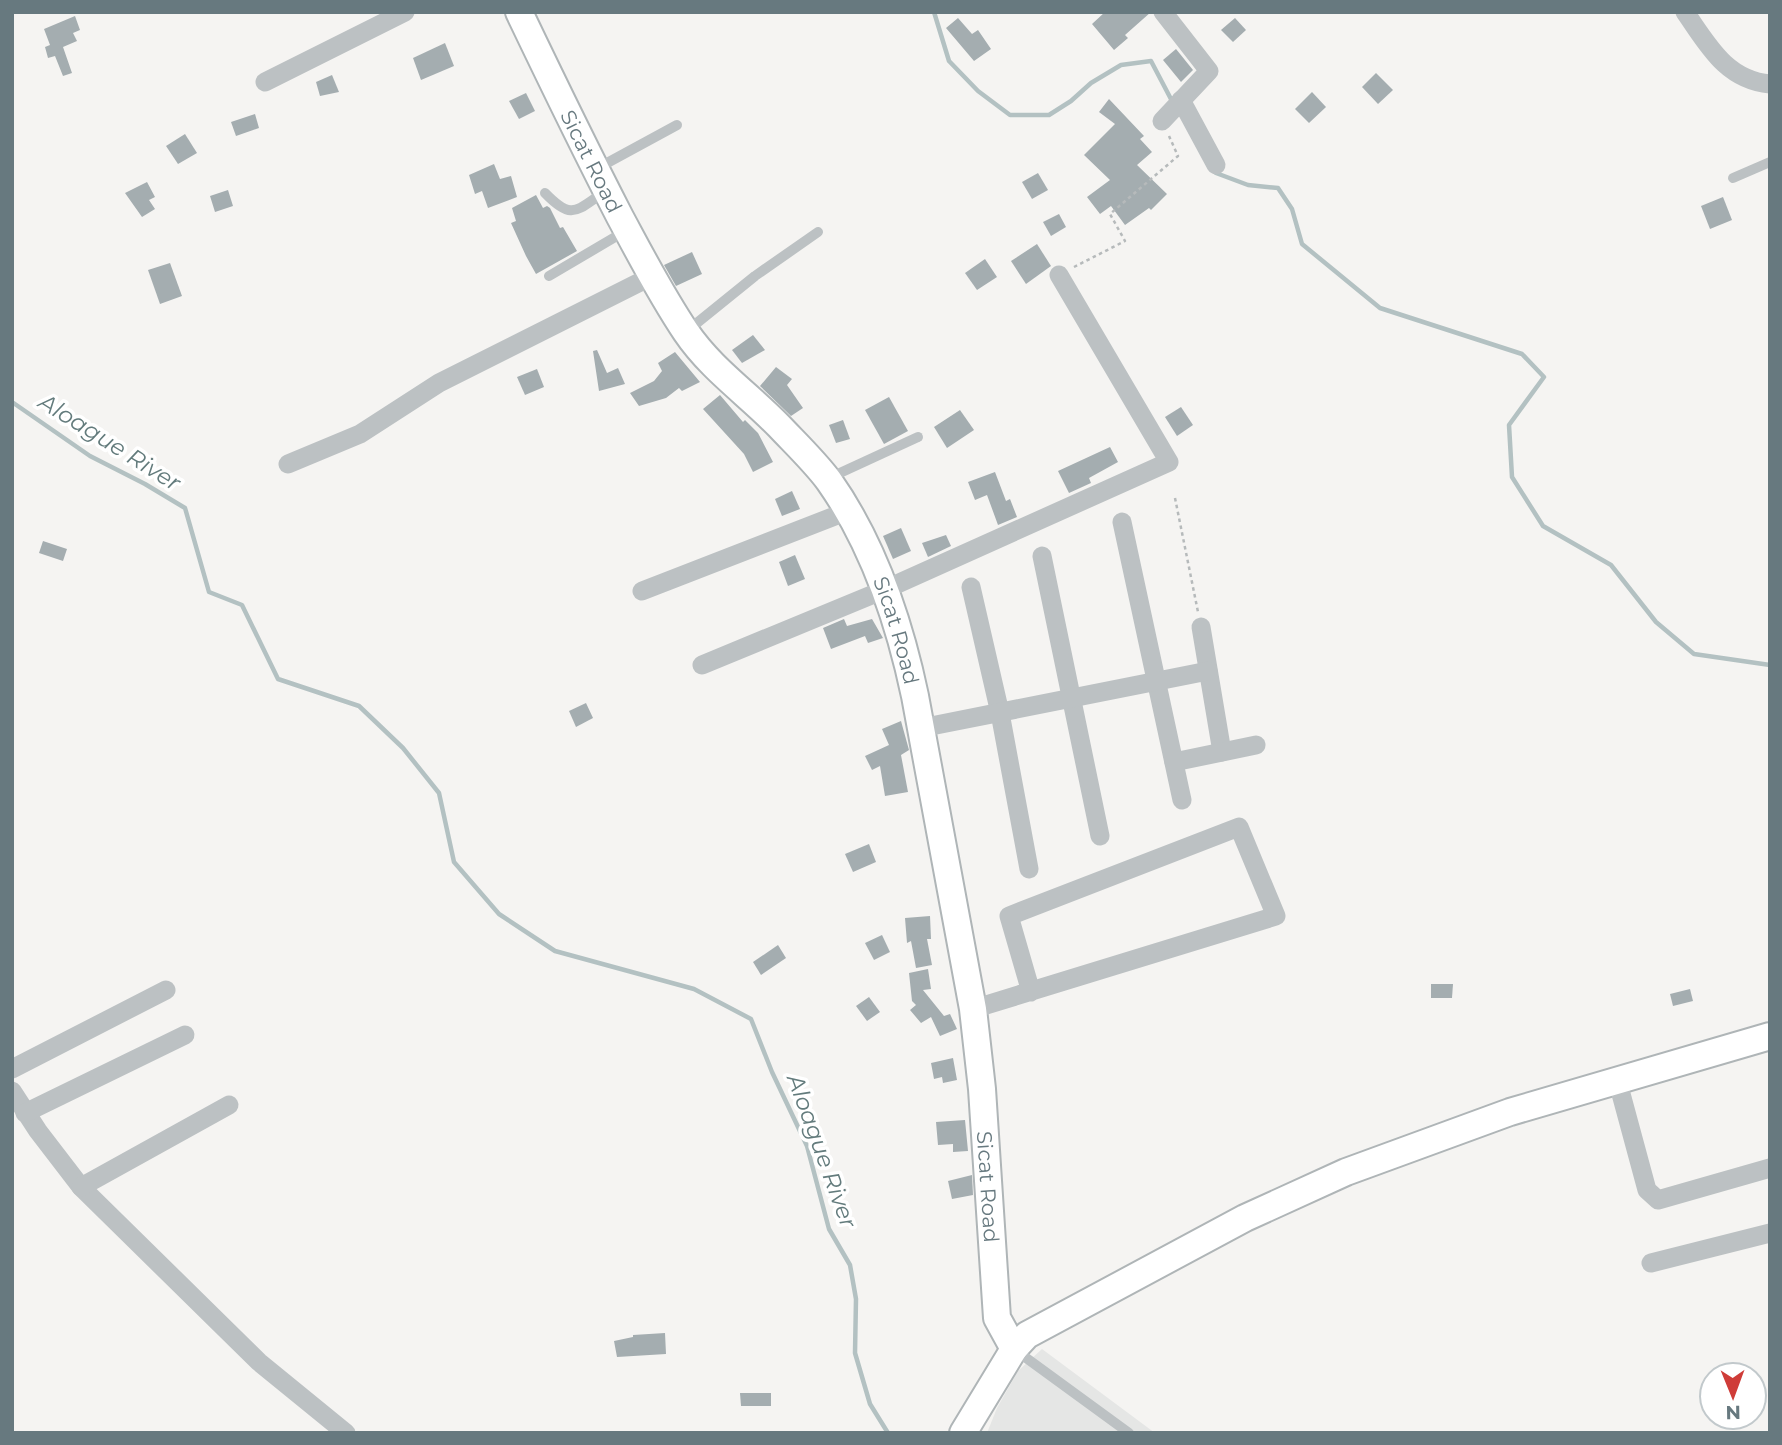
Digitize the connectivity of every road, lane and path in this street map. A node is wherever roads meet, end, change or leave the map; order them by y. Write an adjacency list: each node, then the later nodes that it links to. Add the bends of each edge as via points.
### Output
1 (405, 12): 5 (street)
2 (519, 12): 13 (street, Sicat Road)
3 (1163, 12): 7 (street, via 1209,71)
4 (1685, 12): 6 (street, via 1737,75)
5 (265, 82)
6 (1770, 84)
7 (1181, 100): 8 (street); 11 (street)
8 (1162, 121): 17 (path, via 1178,156 1110,214 1125,241)
9 (677, 125): 13 (lane)
10 (1770, 162): 12 (lane)
11 (1216, 165)
12 (1733, 178)
13 (601, 180): 14 (lane, via 576,210 568,212); 15 (street, Sicat Road)
14 (545, 193)
15 (627, 230): 18 (lane); 19 (street, Sicat Road)
16 (818, 232): 20 (lane)
17 (1059, 275): 29 (street, via 1169,462)
18 (549, 276)
19 (652, 276): 20 (street, Sicat Road); 22 (street, via 439,383 360,434)
20 (686, 332): 23 (street, Sicat Road, via 708,360)
21 (918, 437): 23 (lane)
22 (288, 464)
23 (828, 479): 25 (street, Sicat Road)
24 (1175, 498): 31 (path)
25 (848, 511): 29 (street, Sicat Road); 30 (street)
26 (1122, 522): 34 (street)
27 (1042, 556): 35 (street)
28 (971, 587): 36 (street)
29 (886, 589): 32 (street); 37 (street, Sicat Road, via 907,658)
30 (642, 591)
31 (1201, 628): 33 (street)
32 (702, 665)
33 (1208, 671): 34 (street); 39 (street)
34 (1156, 682): 35 (street); 40 (street)
35 (1072, 698): 36 (street); 42 (street)
36 (1000, 713): 37 (street); 43 (street)
37 (921, 728): 46 (street, Sicat Road)
38 (1256, 745): 39 (street)
39 (1222, 752): 40 (street)
40 (1174, 762): 41 (street)
41 (1182, 800)
42 (1100, 836)
43 (1029, 869)
44 (166, 990): 49 (street)
45 (1031, 992): 45 (street, via 1276,916 1239,827 1009,916); 46 (street)
46 (973, 1009): 58 (street, Sicat Road, via 997,1318)
47 (185, 1035): 53 (street)
48 (1770, 1036): 50 (street)
49 (12, 1069)
50 (1617, 1079): 54 (street, via 1647,1190 1658,1200); 58 (street, via 1510,1112 1301,1191 1027,1335)
51 (12, 1091): 53 (street)
52 (229, 1105): 55 (street)
53 (25, 1113): 55 (street)
54 (1770, 1168)
55 (81, 1187): 59 (street, via 259,1362)
56 (1770, 1233): 57 (street)
57 (1651, 1263)
58 (1014, 1349): 60 (street); 61 (lane)
59 (345, 1433)
60 (964, 1433)
61 (1129, 1433)

